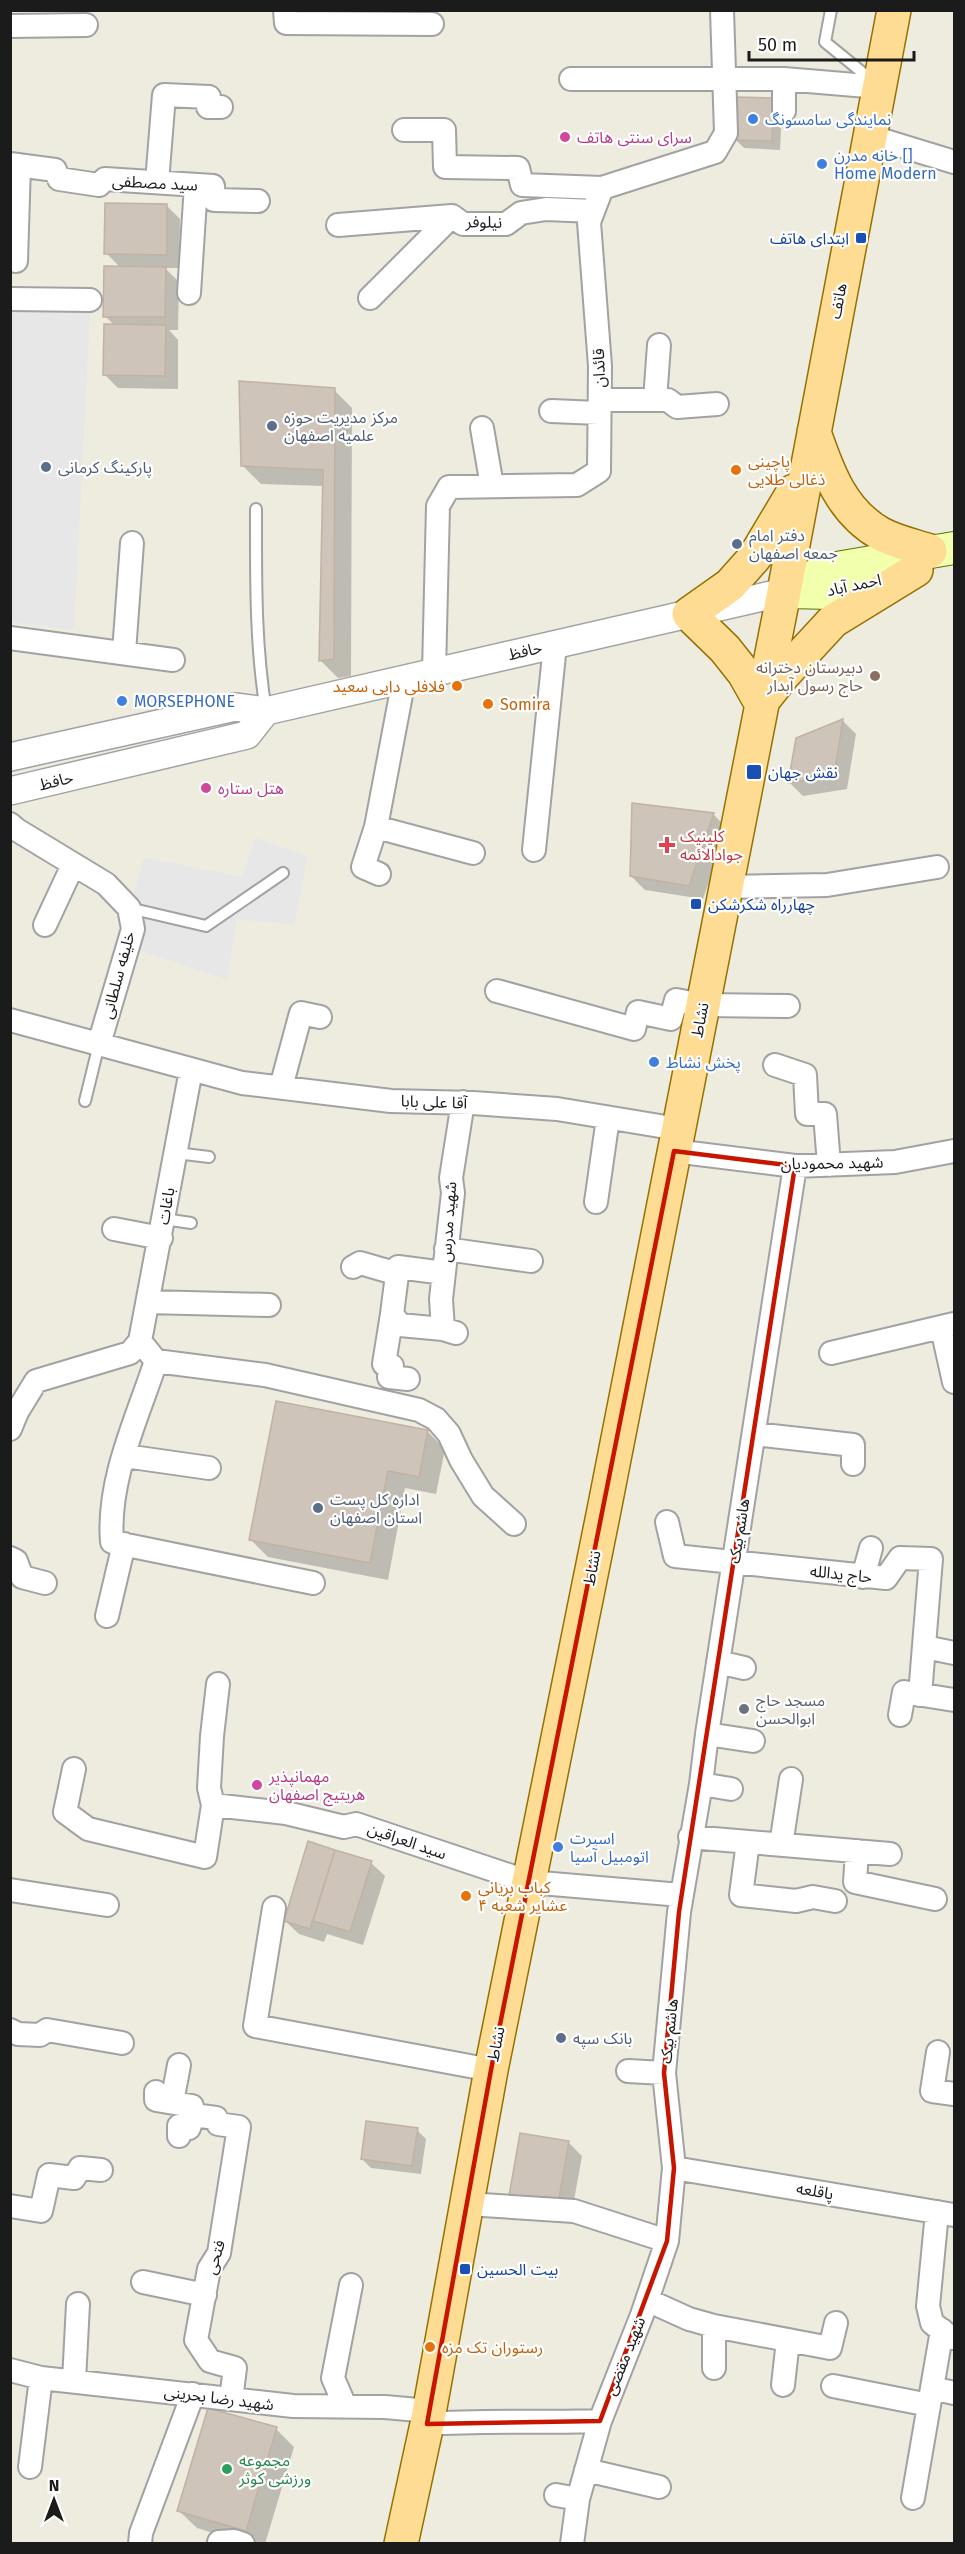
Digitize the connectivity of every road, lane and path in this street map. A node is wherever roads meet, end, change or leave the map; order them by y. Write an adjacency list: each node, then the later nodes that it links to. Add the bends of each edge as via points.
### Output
1 (722, 10): 8 (street)
2 (831, 10): 11 (lane, via 825,42)
3 (894, 10): 11 (main road, هاتف)
4 (286, 17): 5 (street)
5 (432, 24)
6 (86, 25): 7 (street)
7 (10, 26)
8 (724, 79): 9 (street); 10 (street); 20 (street, via 726,133 715,152)
9 (784, 79): 11 (street); 13 (street)
10 (571, 80)
11 (879, 87): 15 (main road, هاتف)
12 (221, 107): 18 (street, via 208,107 209,97 164,95)
13 (784, 111)
14 (404, 130): 20 (street, via 444,130 445,167 518,168 522,185)
15 (869, 136): 16 (street); 36 (main road, هاتف)
16 (954, 162)
17 (15, 165): 18 (street, سید مصطفی, via 55,170 59,178 99,185 105,178); 25 (street)
18 (157, 182): 19 (street, سید مصطفی)
19 (196, 185): 21 (street, سید مصطفی, via 213,186 213,200); 26 (street)
20 (602, 188): 22 (street, قائدان)
21 (258, 201)
22 (593, 211): 23 (street, نیلوفر, via 546,209 521,213 506,224 463,224); 33 (street, قائدان, via 589,222)
23 (452, 216): 24 (street, نیلوفر); 27 (street)
24 (338, 225)
25 (16, 261)
26 (189, 293)
27 (370, 298)
28 (10, 299): 29 (street)
29 (90, 300)
30 (660, 345): 31 (street)
31 (655, 400): 32 (street, via 668,400 677,407); 33 (street)
32 (717, 405)
33 (600, 406): 34 (street); 38 (street, قائدان, via 598,471 577,485)
34 (551, 411)
35 (482, 428): 38 (street)
36 (814, 432): 37 (main road, هاتف); 41 (main road, via 826,468 843,501 859,520 883,535)
37 (806, 471): 42 (main road, هاتف); 43 (main road, via 754,558 730,585)
38 (492, 486): 48 (street, قائدان, via 449,487 438,506)
39 (256, 509): 51 (lane, via 256,630)
40 (132, 543): 46 (street)
41 (939, 558): 42 (main road, احمد آباد, via 825,570); 50 (main road, via 833,621)
42 (784, 592): 43 (street, حافظ); 50 (main road, نشاط)
43 (689, 614): 45 (street, حافظ); 50 (main road, via 725,649)
44 (10, 638): 46 (street)
45 (555, 645): 48 (street, حافظ); 56 (street)
46 (124, 652): 47 (street)
47 (173, 660)
48 (434, 672): 49 (street, حافظ)
49 (404, 679): 51 (street, حافظ); 55 (street)
50 (761, 703): 62 (main road, نشاط)
51 (266, 711): 52 (street, حافظ, via 235,707); 53 (street, حافظ, via 247,735)
52 (10, 758)
53 (10, 791)
54 (10, 824): 58 (street, خلیفه سلطانی)
55 (376, 827): 57 (street); 61 (street, via 363,867)
56 (534, 850)
57 (473, 853)
58 (73, 865): 63 (street, خلیفه سلطانی, via 106,884); 64 (street)
59 (937, 867): 62 (street, via 827,885)
60 (283, 873): 63 (lane, via 206,926)
61 (379, 874)
62 (726, 887): 66 (main road, نشاط)
63 (129, 908): 70 (street, خلیفه سلطانی, via 133,929)
64 (45, 925)
65 (497, 991): 66 (street, via 633,1029 638,1012 671,1019 676,1000)
66 (703, 1005): 67 (street); 77 (main road, نشاط)
67 (788, 1006)
68 (320, 1017): 73 (street, via 301,1013)
69 (10, 1020): 70 (street)
70 (99, 1044): 72 (street); 74 (lane)
71 (776, 1065): 81 (street, via 805,1075 807,1114 825,1114)
72 (191, 1070): 73 (street, آقا علی بابا, via 242,1083); 79 (street, باغات)
73 (281, 1087): 75 (street, آقا علی بابا, via 391,1101)
74 (85, 1101)
75 (463, 1102): 76 (street, آقا علی بابا, via 557,1109); 87 (street, شهید مدرس, via 451,1178 453,1193)
76 (608, 1118): 77 (street, آقا علی بابا); 83 (street)
77 (676, 1140): 82 (street, شهید محمودیان); 136 (main road, نشاط)
78 (954, 1151): 81 (street, شهید محمودیان, via 895,1162)
79 (176, 1152): 80 (lane); 86 (street, باغات)
80 (209, 1157)
81 (829, 1165): 82 (street, شهید محمودیان)
82 (795, 1166): 102 (street, هاشم بیک)
83 (596, 1202)
84 (191, 1223): 86 (lane)
85 (114, 1229): 86 (street)
86 (162, 1229): 92 (street, باغات)
87 (446, 1249): 88 (street); 90 (street, شهید مدرس)
88 (531, 1261)
89 (353, 1267): 91 (street, via 360,1263)
90 (444, 1273): 91 (street, via 400,1266); 94 (street, شهید مدرس, via 441,1299 450,1331 400,1325)
91 (398, 1274): 94 (street)
92 (148, 1302): 93 (street); 96 (street, باغات)
93 (269, 1305)
94 (386, 1318): 99 (street, via 384,1364 392,1366 389,1377)
95 (948, 1326): 97 (street); 100 (street)
96 (140, 1341): 98 (street); 101 (street, via 130,1353 36,1381)
97 (831, 1353)
98 (156, 1360): 103 (street); 107 (street, via 265,1375 418,1410 436,1419 449,1434 483,1496)
99 (408, 1379)
100 (954, 1382)
101 (10, 1429)
102 (754, 1434): 104 (street, via 853,1445); 111 (street, هاشم بیک)
103 (125, 1456): 105 (street); 108 (street, via 118,1472 111,1524)
104 (853, 1464)
105 (210, 1468)
106 (667, 1522): 111 (street, حاج یدالله, via 675,1556)
107 (514, 1524)
108 (118, 1543): 114 (street); 115 (street)
109 (871, 1548): 112 (street)
110 (10, 1558): 113 (street, via 16,1561 22,1577)
111 (734, 1562): 112 (street, حاج یدالله); 118 (street, هاشم بیک)
112 (863, 1577): 116 (street, حاج یدالله, via 886,1578 900,1558 931,1559)
113 (45, 1583)
114 (313, 1583)
115 (106, 1616)
116 (925, 1647): 117 (street); 121 (street, حاج یدالله)
117 (954, 1653)
118 (718, 1662): 119 (street); 124 (street, هاشم بیک)
119 (744, 1668)
120 (218, 1684): 130 (street, via 210,1767)
121 (921, 1695): 122 (street); 123 (street, via 904,1692)
122 (954, 1700)
123 (900, 1715)
124 (707, 1734): 125 (street); 128 (street, هاشم بیک)
125 (753, 1741)
126 (74, 1768): 130 (street, via 65,1812 88,1829 205,1857)
127 (791, 1779): 133 (street)
128 (701, 1784): 129 (street); 131 (street, هاشم بیک)
129 (731, 1789)
130 (213, 1805): 136 (street, سید العراقین, via 286,1813 344,1827 356,1824)
131 (690, 1837): 132 (street); 138 (street, هاشم بیک)
132 (748, 1842): 133 (street); 140 (street, via 741,1895)
133 (781, 1845): 134 (street)
134 (857, 1851): 135 (street); 139 (street, via 855,1882)
135 (890, 1854)
136 (529, 1882): 138 (street); 147 (main road, نشاط)
137 (10, 1890): 141 (street)
138 (681, 1895): 149 (street, هاشم بیک)
139 (935, 1899)
140 (834, 1900)
141 (107, 1905)
142 (274, 1908): 147 (street, via 255,2026)
143 (10, 2030): 144 (street, via 40,2035 47,2030)
144 (122, 2043)
145 (938, 2052): 150 (street, via 932,2091)
146 (178, 2065): 151 (street, via 164,2097 192,2106)
147 (491, 2070): 155 (main road, نشاط)
148 (628, 2071): 149 (street)
149 (664, 2073): 153 (street, هاشم بیک)
150 (954, 2094)
151 (193, 2115): 152 (street, via 189,2128 180,2126); 161 (street, فتحی, via 239,2127 219,2253 210,2269)
152 (178, 2136)
153 (674, 2168): 157 (street, پاقلعه); 158 (street, شهید مقضی)
154 (101, 2170): 156 (street, via 80,2168 74,2178 49,2175 41,2211)
155 (467, 2204): 158 (street, via 574,2211); 179 (main road, نشاط)
156 (10, 2206)
157 (946, 2214): 166 (street, via 928,2306 932,2323)
158 (667, 2241): 162 (street, شهید مقضی)
159 (143, 2282): 161 (street)
160 (351, 2286): 178 (street, via 333,2378)
161 (205, 2295): 177 (street, فتحی, via 196,2340 210,2361 236,2368)
162 (647, 2300): 165 (street); 180 (street, شهید مقضی)
163 (78, 2304): 171 (street)
164 (836, 2323): 167 (street, via 830,2348)
165 (714, 2326): 167 (street); 168 (street)
166 (948, 2335): 176 (street)
167 (788, 2340): 172 (street)
168 (714, 2368)
169 (10, 2370): 170 (street, شهید رضا بحرینی)
170 (41, 2378): 171 (street, شهید رضا بحرینی); 181 (street)
171 (74, 2381): 175 (street, شهید رضا بحرینی)
172 (783, 2385)
173 (833, 2386): 176 (street)
174 (954, 2393): 176 (street)
175 (193, 2394): 177 (street, شهید رضا بحرینی); 186 (street)
176 (931, 2397): 184 (street)
177 (231, 2399): 178 (street, شهید رضا بحرینی, via 293,2406)
178 (345, 2406): 179 (street, شهید رضا بحرینی)
179 (428, 2418): 180 (street, شهید رضا بحرینی, via 535,2423); 188 (main road, نشاط)
180 (600, 2421): 182 (street, شهید مقضی)
181 (30, 2467)
182 (586, 2470): 183 (street); 189 (street, شهید مقضی, via 567,2497)
183 (659, 2487)
184 (913, 2498)
185 (219, 2542): 187 (street)
186 (140, 2544)
187 (243, 2544)
188 (401, 2544)
189 (572, 2544)

